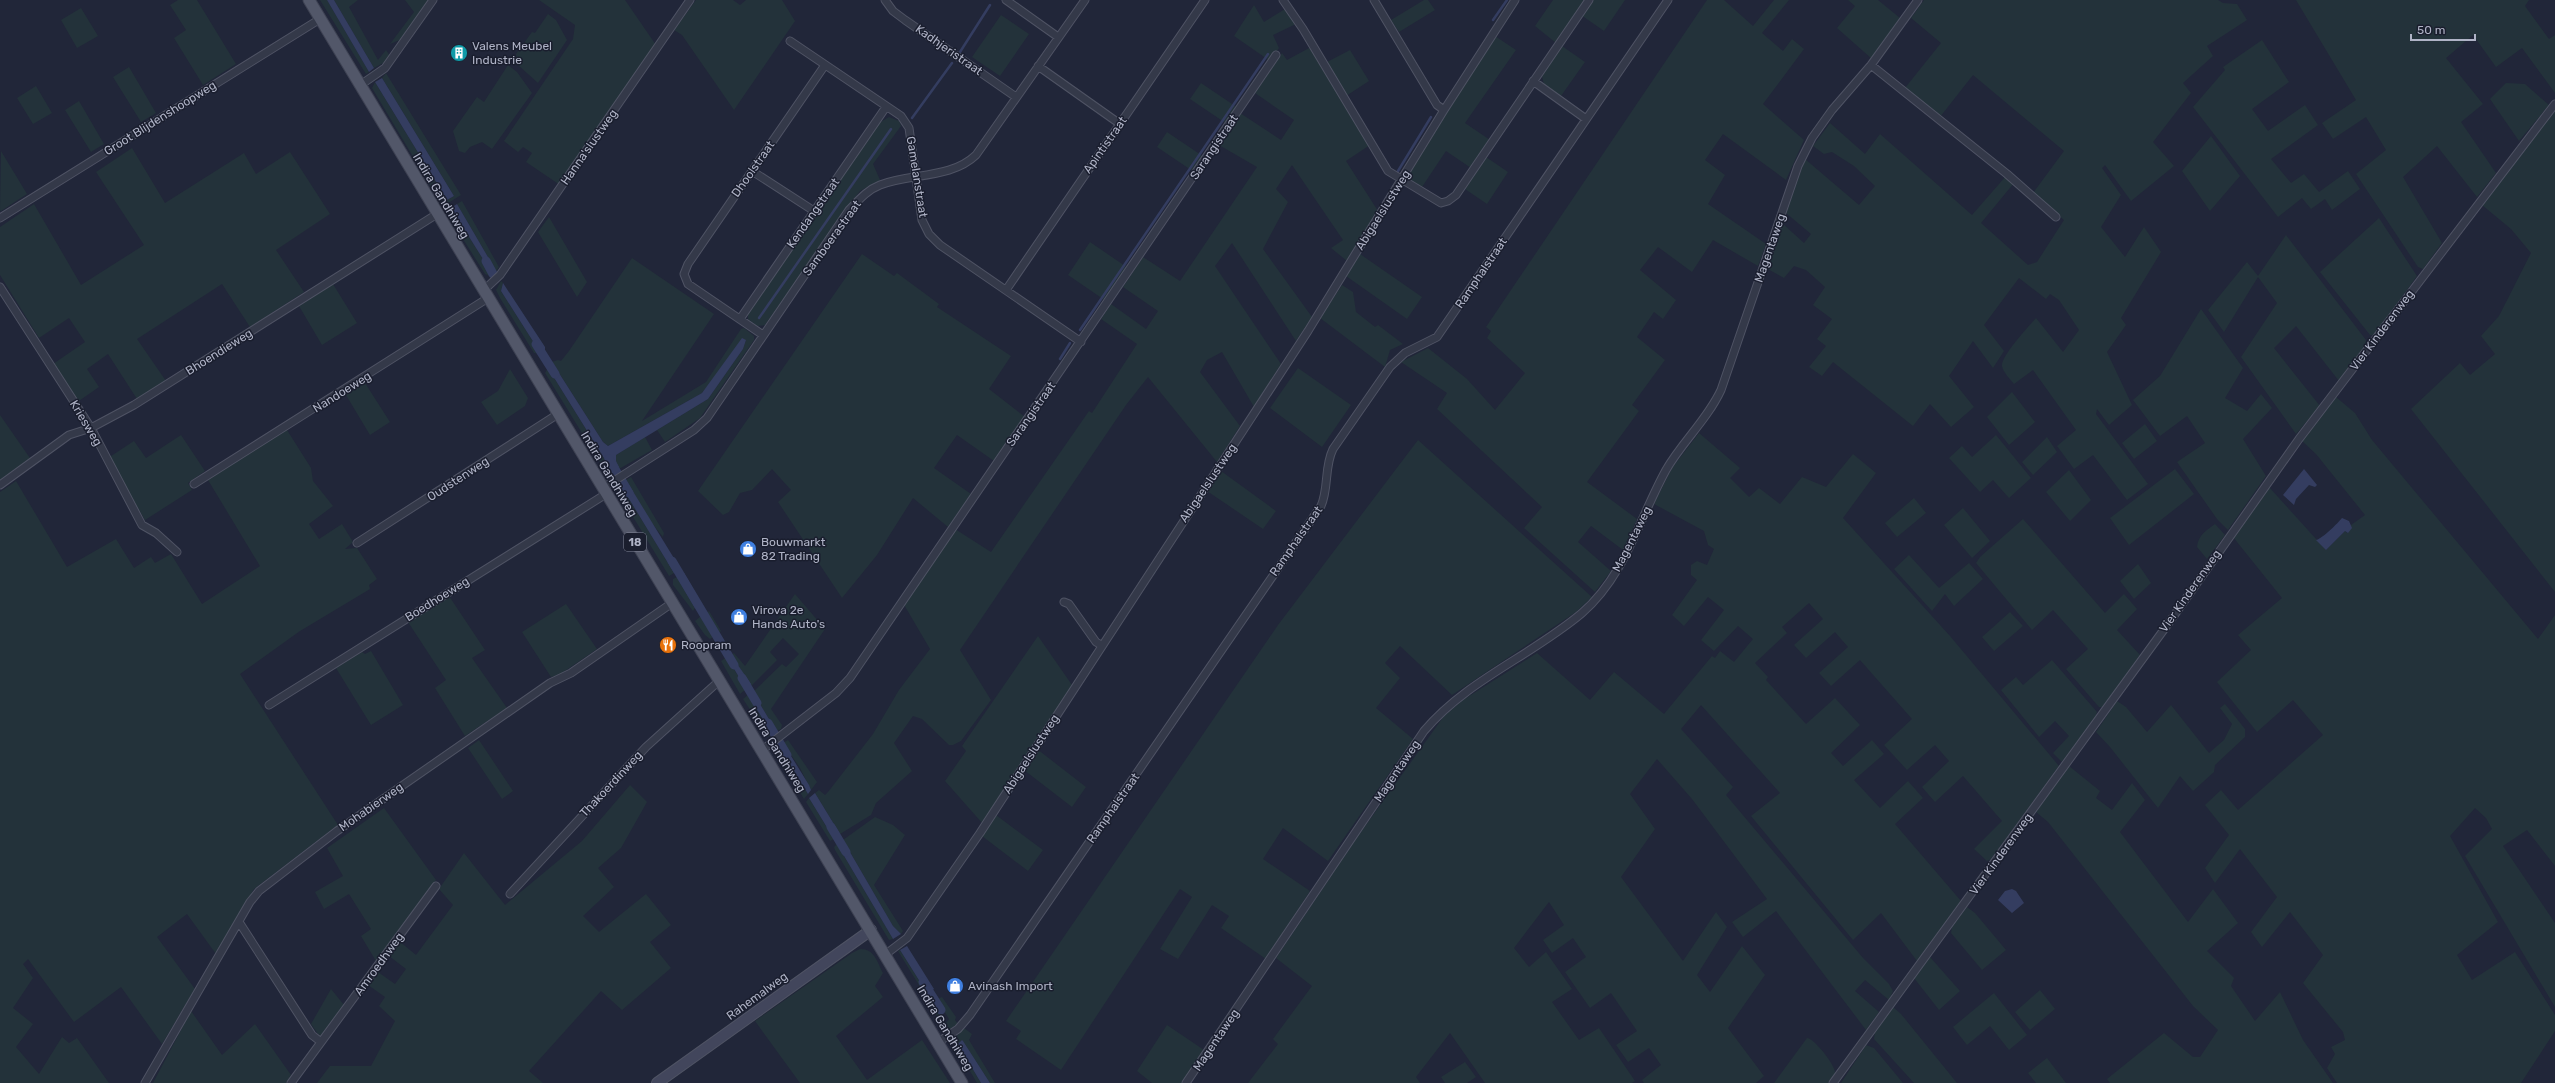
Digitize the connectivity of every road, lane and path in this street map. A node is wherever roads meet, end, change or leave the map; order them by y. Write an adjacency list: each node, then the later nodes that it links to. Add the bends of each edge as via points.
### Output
1 (309, 0): 14 (main road, Indira Gandhiweg / 18)
2 (433, 0): 22 (street, via 385,68)
3 (690, 0): 38 (street, Hanna'slustweg)
4 (885, 0): 23 (street, Kadhjeristraat, via 893,11 905,20)
5 (1006, 0): 15 (street)
6 (1085, 0): 15 (street, Samboerastraat)
7 (1205, 0): 28 (street, Apintistraat)
8 (1283, 0): 31 (street, via 1388,171)
9 (1374, 0): 26 (street, via 1437,106)
10 (1515, 0): 26 (street, Abigaelslustweg)
11 (1589, 0): 21 (street)
12 (1668, 0): 27 (street, Ramphalstraat)
13 (1918, 0): 19 (street, Magentaweg)
14 (320, 19): 22 (main road, Indira Gandhiweg / 18); 35 (street, Groot Blijdenshoopweg)
15 (1058, 37): 20 (street, Samboerastraat)
16 (790, 41): 18 (street, Gamelanstraat)
17 (1276, 55): 41 (street, Sarangistraat)
18 (825, 65): 25 (street, Gamelanstraat); 29 (street, Dhoolstraat)
19 (1871, 65): 34 (street, via 2007,174); 67 (street, Magentaweg, via 1832,110 1808,145 1798,166 1721,390 1667,470 1616,573 1597,598 1567,625 1472,687 1440,712 1424,731)
20 (1038, 66): 23 (street, Samboerastraat); 28 (street)
21 (1533, 81): 27 (street); 31 (street, via 1456,195 1441,203)
22 (363, 83): 33 (main road, Indira Gandhiweg / 18)
23 (1016, 97): 30 (street, Samboerastraat, via 968,162 956,168)
24 (2555, 104): 68 (street, Vier Kinderenweg, via 2299,439 2168,624)
25 (886, 107): 30 (street, Gamelanstraat, via 901,116 909,128); 32 (street, Kendangstraat)
26 (1444, 110): 31 (street, Abigaelslustweg)
27 (1586, 119): 62 (street, Ramphalstraat, via 1437,337 1402,356 1390,367 1333,449 1328,463 1325,496 1321,506 970,1015 958,1029)
28 (1120, 124): 37 (street, Apintistraat)
29 (752, 171): 32 (street); 39 (street, Dhoolstraat, via 688,264 684,274 688,284)
30 (916, 176): 37 (street, Gamelanstraat, via 922,220 929,234 940,245); 40 (street, Samboerastraat, via 880,185 865,194 849,210)
31 (1402, 180): 52 (street, Abigaelslustweg, via 1308,330)
32 (814, 211): 39 (street, Kendangstraat)
33 (437, 214): 38 (main road, Indira Gandhiweg / 18); 43 (street, Bhoendieweg, via 134,405)
34 (2056, 217)
35 (0, 218)
36 (0, 287): 43 (street, Kriesweg)
37 (1006, 290): 41 (street, Gamelanstraat)
38 (486, 294): 42 (main road, Indira Gandhiweg / 18); 45 (street, Nandoeweg)
39 (740, 319): 40 (street)
40 (763, 335): 44 (street, Samboerastraat, via 707,418 694,430)
41 (1081, 342): 55 (street, Sarangistraat, via 850,678 836,694)
42 (558, 414): 47 (main road, Indira Gandhiweg / 18); 48 (street, Oudstenweg)
43 (91, 428): 46 (street, Bhoendieweg, via 69,435); 49 (street, Kriesweg, via 142,525 156,533)
44 (626, 472): 47 (street, Boedhoeweg)
45 (194, 484)
46 (0, 485)
47 (606, 489): 51 (main road, Indira Gandhiweg / 18); 54 (street, Boedhoeweg)
48 (357, 543)
49 (177, 552)
50 (1064, 602): 52 (street, via 1069,604 1096,642)
51 (672, 603): 53 (main road, Indira Gandhiweg / 18); 58 (street, Mohabierweg, via 571,673 550,683 337,831 259,891)
52 (1101, 645): 60 (street, Abigaelslustweg, via 980,833 914,929 902,943)
53 (719, 681): 55 (main road, Indira Gandhiweg / 18); 57 (street, Thakoerdinweg, via 646,747)
54 (269, 705)
55 (765, 748): 59 (main road, Indira Gandhiweg / 18)
56 (436, 886): 61 (street, Amroedhweg)
57 (510, 894)
58 (239, 922): 61 (street, via 312,1035); 63 (street, Mohabierweg)
59 (871, 930): 60 (main road, Indira Gandhiweg / 18); 65 (street, Rahemalweg)
60 (886, 954): 62 (main road, Indira Gandhiweg / 18)
61 (321, 1042): 64 (street, Amroedhweg)
62 (937, 1043): 66 (main road, Indira Gandhiweg / 18)
63 (145, 1083)
64 (291, 1083)
65 (657, 1083)
66 (962, 1083)
67 (1186, 1083)
68 (1833, 1083)

